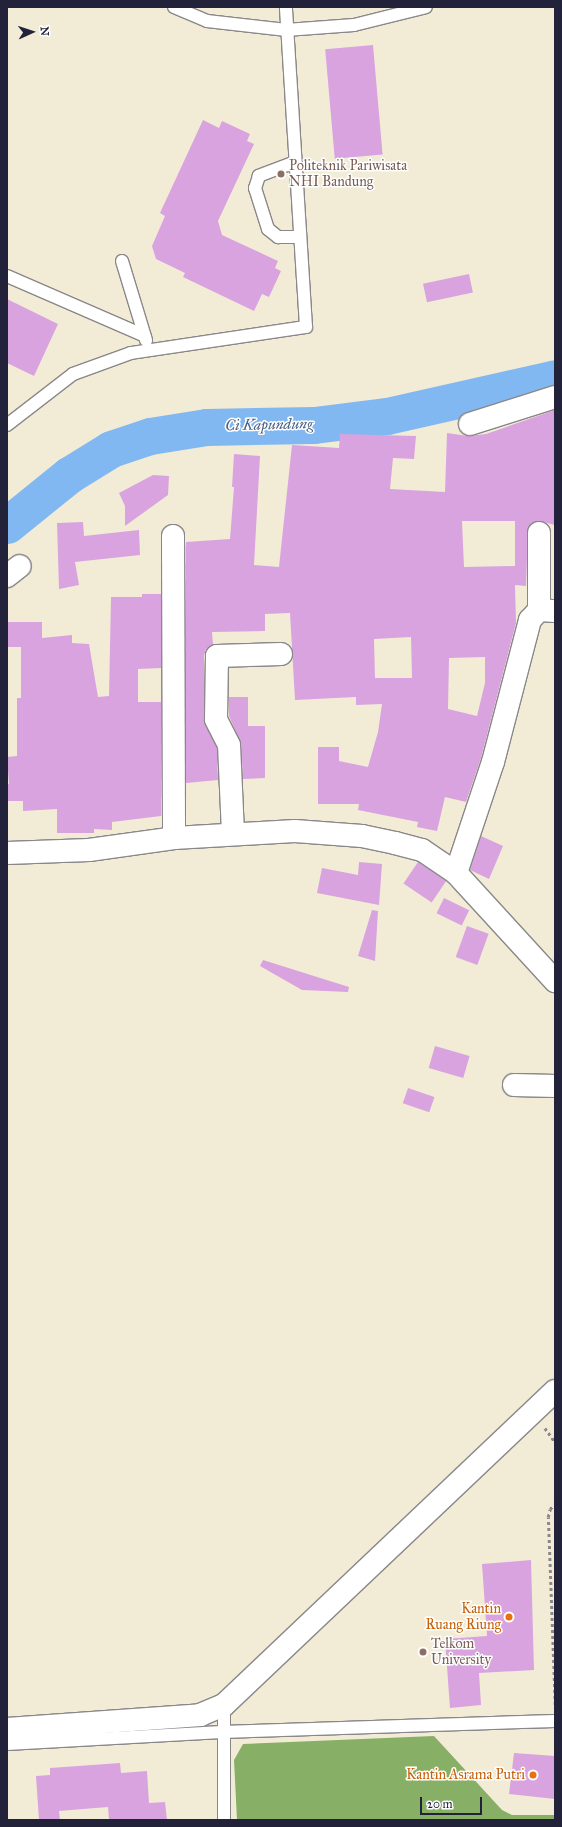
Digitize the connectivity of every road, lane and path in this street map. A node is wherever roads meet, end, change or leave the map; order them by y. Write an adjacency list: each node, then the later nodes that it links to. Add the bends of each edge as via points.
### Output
1 (174, 7): 4 (lane, via 208,21)
2 (286, 7): 4 (lane)
3 (426, 7): 4 (lane, via 354,25)
4 (286, 30): 5 (lane)
5 (295, 162): 6 (lane); 6 (lane, via 259,176 255,188 268,229 278,237)
6 (300, 237): 10 (lane, via 306,327)
7 (122, 261): 9 (lane)
8 (7, 276): 9 (lane)
9 (145, 336): 10 (lane)
10 (149, 351): 12 (lane, via 131,353 73,374)
11 (555, 397): 13 (street)
12 (7, 424)
13 (470, 424)
14 (539, 533): 16 (street)
15 (173, 536): 19 (street)
16 (547, 610): 21 (street, via 530,620 493,762)
17 (281, 654): 18 (street, via 217,656 216,719 229,745)
18 (233, 833): 19 (street); 21 (street, via 295,831 362,836 422,850)
19 (174, 838): 20 (street, via 89,850)
20 (7, 853)
21 (456, 873): 22 (street)
22 (555, 981)
23 (514, 1085): 24 (street)
24 (555, 1086)
25 (555, 1391): 27 (street)
26 (555, 1504): 28 (path, via 550,1509 548,1517)
27 (224, 1705): 30 (street, via 200,1715); 31 (lane)
28 (555, 1708)
29 (555, 1721): 31 (lane)
30 (7, 1729)
31 (222, 1732): 32 (lane); 33 (lane)
32 (7, 1744)
33 (224, 1820)

